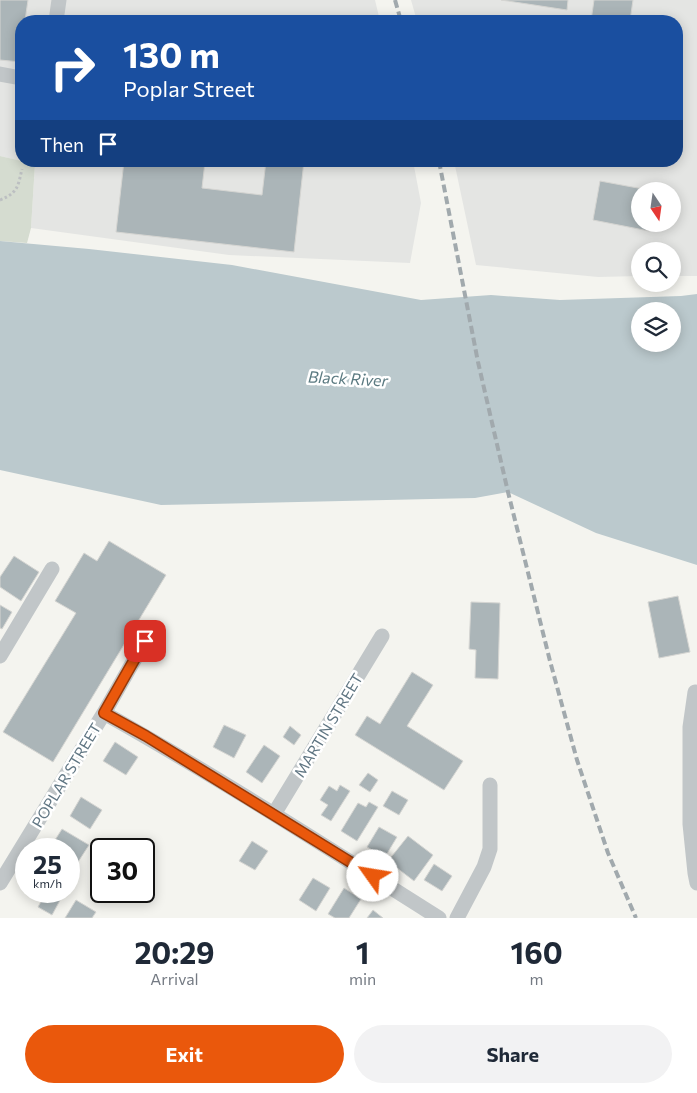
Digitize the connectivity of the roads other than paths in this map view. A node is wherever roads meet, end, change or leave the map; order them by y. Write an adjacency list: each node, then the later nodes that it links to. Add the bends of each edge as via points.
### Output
1 (59, 0): 2 (street)
2 (57, 15)
3 (0, 74): 4 (street)
4 (15, 77)
5 (52, 569): 8 (street)
6 (382, 636): 12 (street, MARTIN STREET)
7 (145, 641): 10 (street, POPLAR STREET)
8 (0, 656)
9 (695, 692): 14 (street, via 690,728 690,824)
10 (104, 713): 12 (street); 13 (street, POPLAR STREET)
11 (490, 785): 16 (street, via 490,850)
12 (274, 814): 15 (street)
13 (0, 883)
14 (697, 883)
15 (439, 918)
16 (457, 918)

